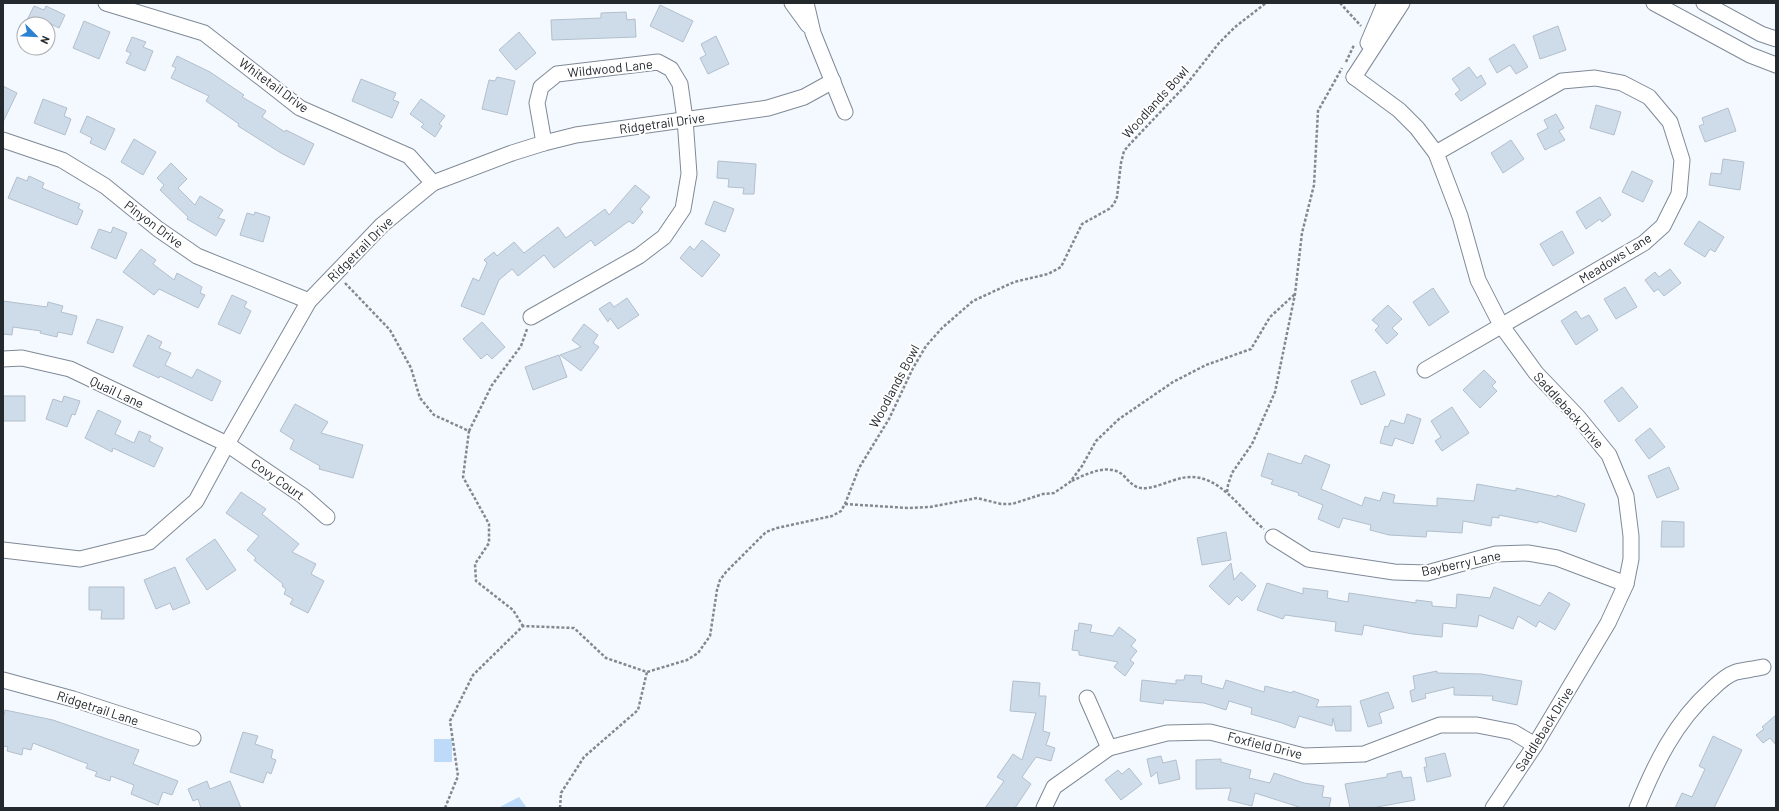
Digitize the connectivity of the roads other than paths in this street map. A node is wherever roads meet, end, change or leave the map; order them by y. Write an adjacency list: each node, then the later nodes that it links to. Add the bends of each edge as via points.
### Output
1 (106, 3): 18 (street, Whitetail Drive, via 204,33 300,108 409,156)
2 (792, 3): 8 (street)
3 (806, 3): 8 (street)
4 (1385, 3): 11 (street)
5 (1402, 3): 11 (street)
6 (1654, 3): 10 (street, via 1750,55)
7 (1704, 3): 9 (street, via 1761,34)
8 (813, 33): 12 (street)
9 (1776, 39)
10 (1776, 65)
11 (1354, 77): 17 (street, Saddleback Drive, via 1399,110)
12 (833, 81): 13 (street); 14 (street, Ridgetrail Drive, via 786,104)
13 (845, 112)
14 (685, 119): 16 (street, Ridgetrail Drive, via 576,135); 16 (street, Wildwood Lane, via 680,84 666,64 650,63 557,74 541,87 537,103); 20 (street, Wildwood Lane, via 689,174 683,209 664,237 639,256)
15 (3, 140): 19 (street, Pinyon Drive, via 62,160 105,186 158,229 197,256)
16 (544, 143): 18 (street, Ridgetrail Drive)
17 (1436, 153): 21 (street, Saddleback Drive, via 1460,216 1478,280); 21 (street, Meadows Lane, via 1562,81 1595,78 1622,83 1649,97 1670,122 1682,160 1679,194 1663,226 1644,244)
18 (433, 183): 19 (street, Ridgetrail Drive, via 382,225)
19 (309, 301): 24 (street, Ridgetrail Drive)
20 (532, 317)
21 (1501, 324): 23 (street, Meadows Lane); 28 (street, Saddleback Drive, via 1536,373 1578,417 1608,454 1626,496 1631,559)
22 (3, 359): 24 (street, Quail Lane, via 22,358 70,369)
23 (1425, 370)
24 (227, 444): 25 (street, Covy Court, via 303,496); 27 (street, Ridgetrail Drive, via 196,501 149,542 80,559)
25 (327, 517)
26 (1273, 537): 28 (street, Bayberry Lane, via 1308,559 1394,572 1427,573 1496,554 1528,553 1557,558)
27 (3, 550)
28 (1626, 584): 33 (street, Saddleback Drive, via 1608,623)
29 (1763, 667): 37 (street, via 1735,672 1702,698 1677,728 1652,772)
30 (3, 680): 32 (street, Ridgetrail Lane, via 73,699)
31 (1087, 698): 34 (street)
32 (193, 738)
33 (1535, 745): 34 (street, Foxfield Drive, via 1513,732 1477,726 1440,725 1364,754 1304,756 1210,732 1167,733); 36 (street, Saddleback Drive)
34 (1109, 748): 35 (street, Foxfield Drive, via 1054,787)
35 (1044, 808)
36 (1493, 808)
37 (1637, 808)

